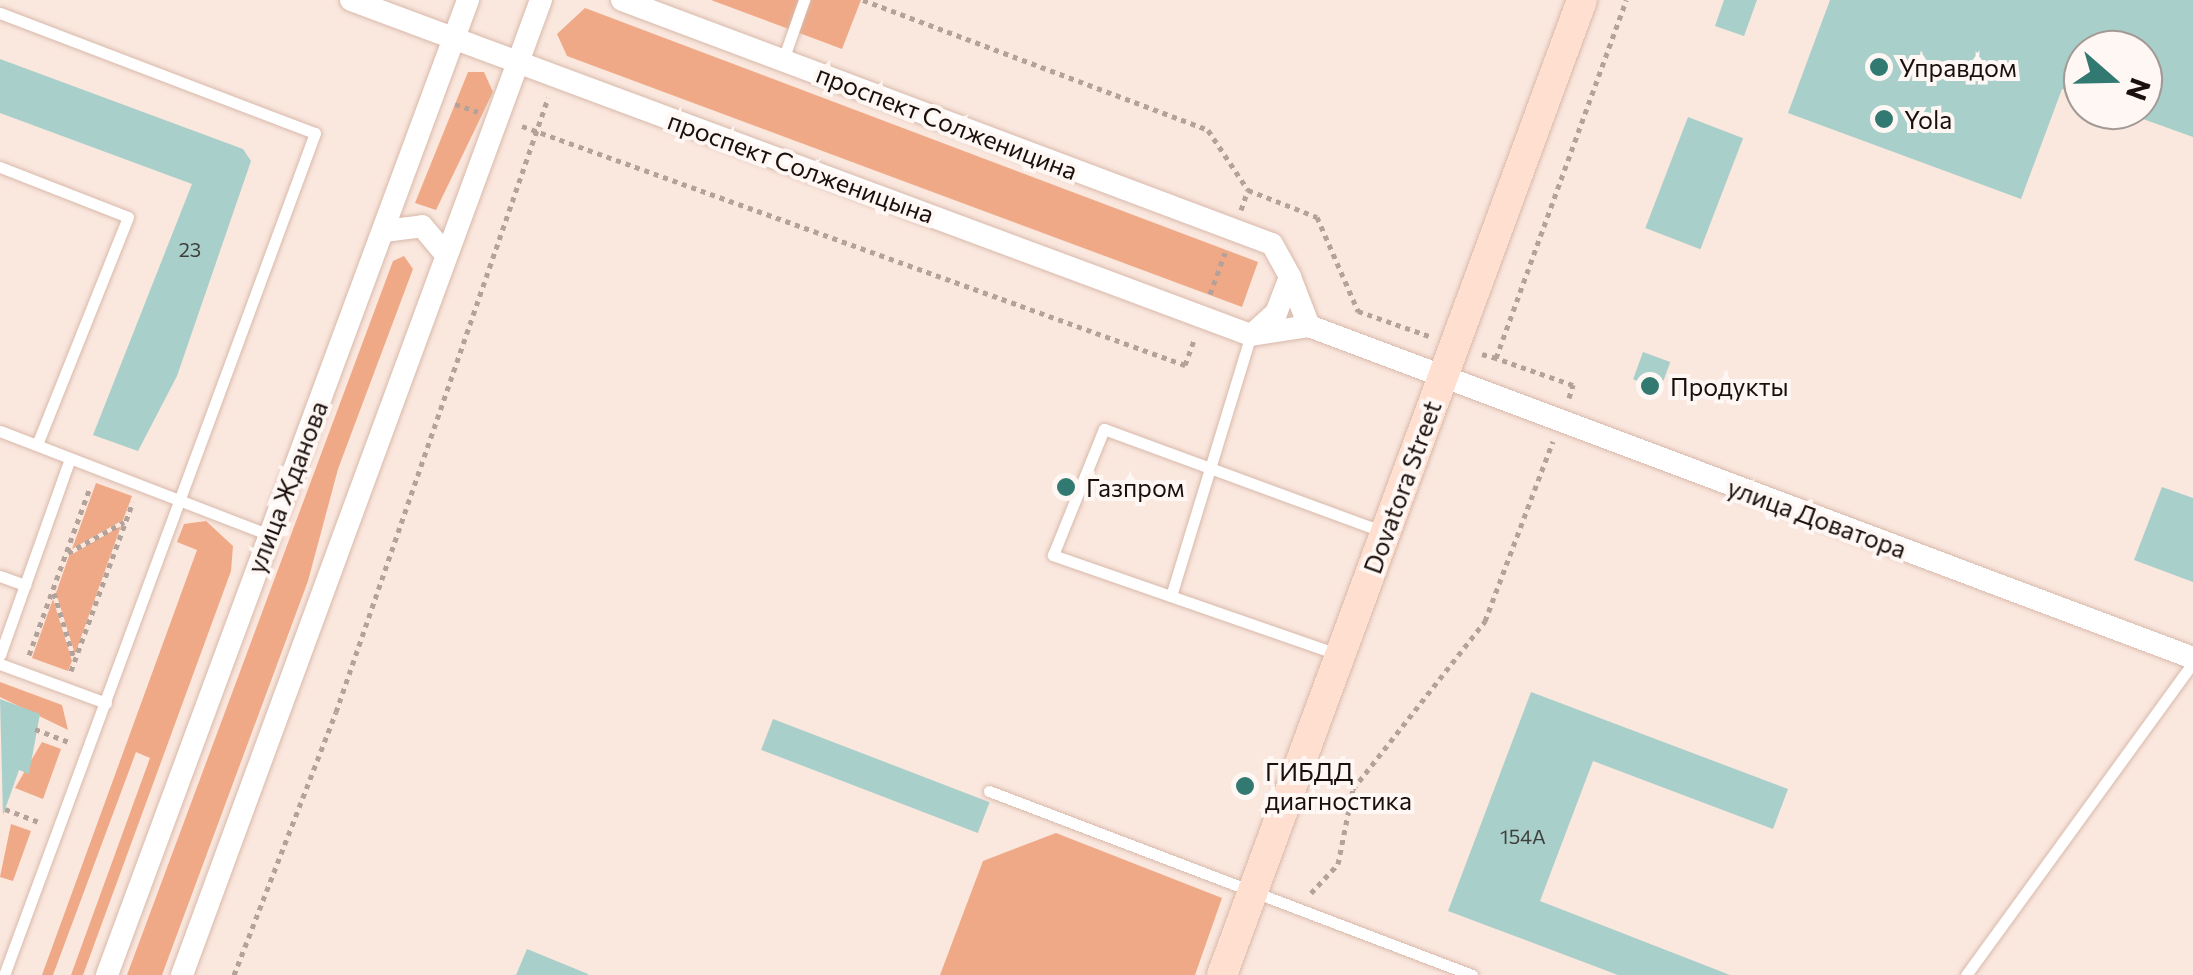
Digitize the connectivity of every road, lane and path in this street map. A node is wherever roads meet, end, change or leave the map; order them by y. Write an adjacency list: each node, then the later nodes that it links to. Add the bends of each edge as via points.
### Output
1 (351, 0): 10 (street, проспект Солженицына)
2 (468, 0): 10 (street, улица Жданова)
3 (541, 0): 12 (street)
4 (804, 0): 11 (lane)
5 (863, 0): 15 (path, via 1208,130)
6 (1582, 0): 21 (street, Dovatora Street)
7 (1626, 0): 22 (path, via 1496,358 1573,386)
8 (630, 1): 11 (street, проспект Солженицина)
9 (0, 13): 29 (lane, via 315,133)
10 (454, 40): 12 (street, проспект Солженицына); 16 (street, улица Жданова)
11 (782, 60): 18 (street, проспект Солженицина, via 1272,244)
12 (518, 64): 13 (street, проспект Солженицына); 17 (street)
13 (555, 76): 20 (street, проспект Солженицына); 56 (path, via 336,712)
14 (0, 167): 24 (lane, via 128,217)
15 (1248, 190)
16 (384, 231): 17 (street, via 422,226); 32 (street, улица Жданова)
17 (446, 256): 55 (street)
18 (1290, 278): 19 (street); 20 (street, via 1276,314)
19 (1309, 326): 20 (street, проспект Солженицына); 21 (street)
20 (1251, 335): 26 (lane)
21 (1442, 378): 22 (street, улица Доватора); 31 (street, Dovatora Street)
22 (1560, 423): 40 (street, улица Доватора); 52 (path, via 1485,621 1353,789 1338,864)
23 (0, 431): 24 (lane)
24 (37, 445): 25 (lane)
25 (68, 464): 27 (lane); 35 (lane)
26 (1216, 468): 31 (lane); 37 (lane); 37 (lane, via 1104,430 1053,555)
27 (95, 474): 28 (lane); 33 (path)
28 (137, 490): 29 (lane); 30 (path)
29 (180, 506): 32 (lane); 45 (lane)
30 (126, 521): 33 (path); 41 (path)
31 (1385, 533): 38 (street, Dovatora Street)
32 (269, 535): 54 (street, улица Жданова)
33 (66, 555): 36 (path)
34 (0, 576): 35 (lane)
35 (25, 585): 39 (lane)
36 (53, 590): 41 (path); 43 (path)
37 (1171, 596): 38 (lane)
38 (1340, 655): 51 (street, Dovatora Street)
39 (0, 656)
40 (2193, 660): 59 (lane)
41 (74, 662): 44 (path)
42 (0, 664): 43 (lane)
43 (23, 672): 44 (lane)
44 (65, 688): 45 (lane)
45 (106, 702): 47 (lane)
46 (35, 730): 47 (path)
47 (89, 750): 50 (lane)
48 (989, 791): 51 (lane)
49 (4, 810): 50 (path)
50 (59, 830): 53 (lane)
51 (1252, 894): 52 (lane); 57 (street, Dovatora Street)
52 (1292, 909): 58 (lane)
53 (4, 975)
54 (107, 975)
55 (182, 975)
56 (234, 975)
57 (1222, 975)
58 (1472, 975)
59 (1966, 975)

